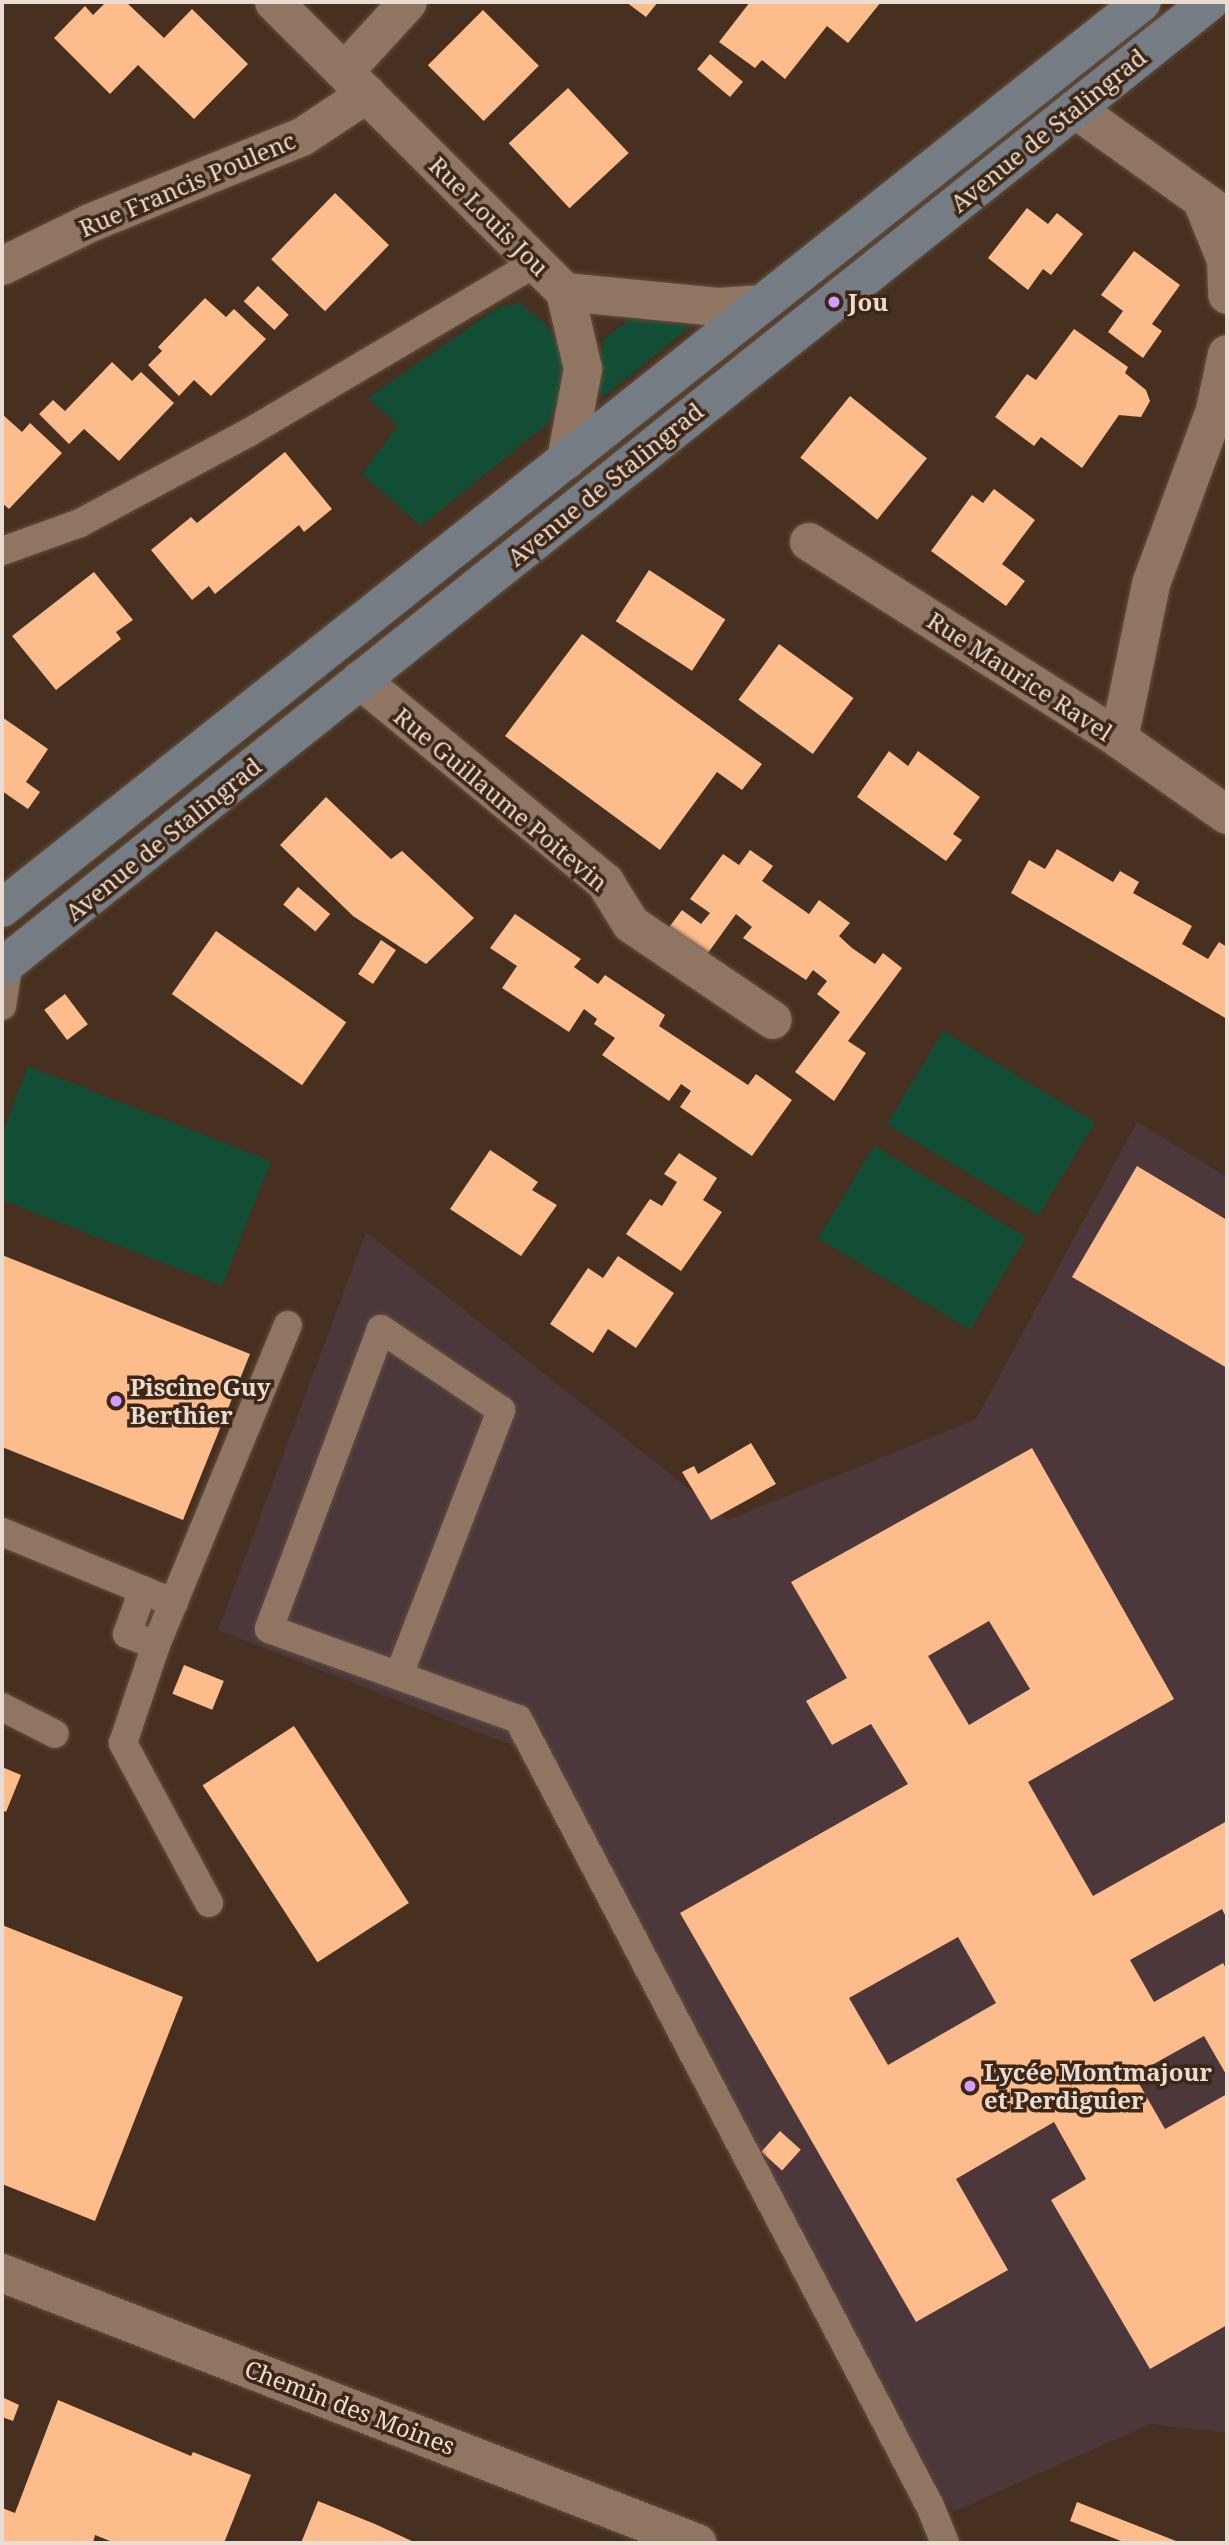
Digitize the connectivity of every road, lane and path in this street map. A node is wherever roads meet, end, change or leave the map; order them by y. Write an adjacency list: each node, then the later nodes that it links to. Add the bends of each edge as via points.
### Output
1 (274, 2): 6 (street, Rue Louis Jou)
2 (408, 2): 6 (street, Rue Francis Poulenc)
3 (1142, 2): 5 (main road, Avenue de Stalingrad)
4 (1209, 2): 8 (main road, Avenue de Stalingrad)
5 (1081, 50): 7 (main road, Avenue de Stalingrad); 8 (main road)
6 (356, 82): 10 (street, Rue Louis Jou); 11 (street, Rue Francis Poulenc, via 302,136 90,223)
7 (1018, 100): 8 (main road); 14 (main road, Avenue de Stalingrad)
8 (1075, 109): 9 (street); 15 (main road, Avenue de Stalingrad)
9 (1214, 209): 13 (street, via 1226,260)
10 (536, 263): 12 (street, Rue Louis Jou); 21 (lane, via 248,433 80,523)
11 (2, 266)
12 (565, 292): 14 (street, Rue Louis Jou, via 718,307); 18 (street, via 583,369)
13 (1227, 295)
14 (761, 304): 15 (main road); 18 (main road, Avenue de Stalingrad)
15 (787, 337): 19 (main road, Avenue de Stalingrad)
16 (1227, 354): 17 (street)
17 (1221, 406): 25 (street, via 1151,584)
18 (566, 460): 19 (main road); 22 (main road, Avenue de Stalingrad)
19 (595, 493): 24 (main road, Avenue de Stalingrad)
20 (809, 542): 25 (street, Rue Maurice Ravel)
21 (2, 551)
22 (371, 615): 23 (main road, Avenue de Stalingrad); 24 (main road)
23 (298, 672): 24 (main road); 27 (main road, Avenue de Stalingrad)
24 (360, 680): 28 (main road, Avenue de Stalingrad); 30 (street, Rue Guillaume Poitevin, via 605,882 631,924)
25 (1119, 739): 26 (street, Rue Maurice Ravel)
26 (1227, 816)
27 (2, 908)
28 (5, 964): 29 (lane)
29 (2, 1006)
30 (773, 1020)
31 (288, 1325): 34 (lane)
32 (2, 1532): 33 (lane)
33 (144, 1590): 34 (lane); 35 (lane, via 127,1634)
34 (174, 1602): 35 (lane)
35 (156, 1645): 39 (lane, via 123,1743)
36 (399, 1675): 36 (lane, via 269,1629 382,1329 501,1410); 42 (lane, via 518,1719 930,2506)
37 (2, 1707): 38 (lane)
38 (55, 1734)
39 (209, 1903)
40 (2, 2273): 41 (street, Chemin des Moines)
41 (697, 2543)
42 (944, 2543)

